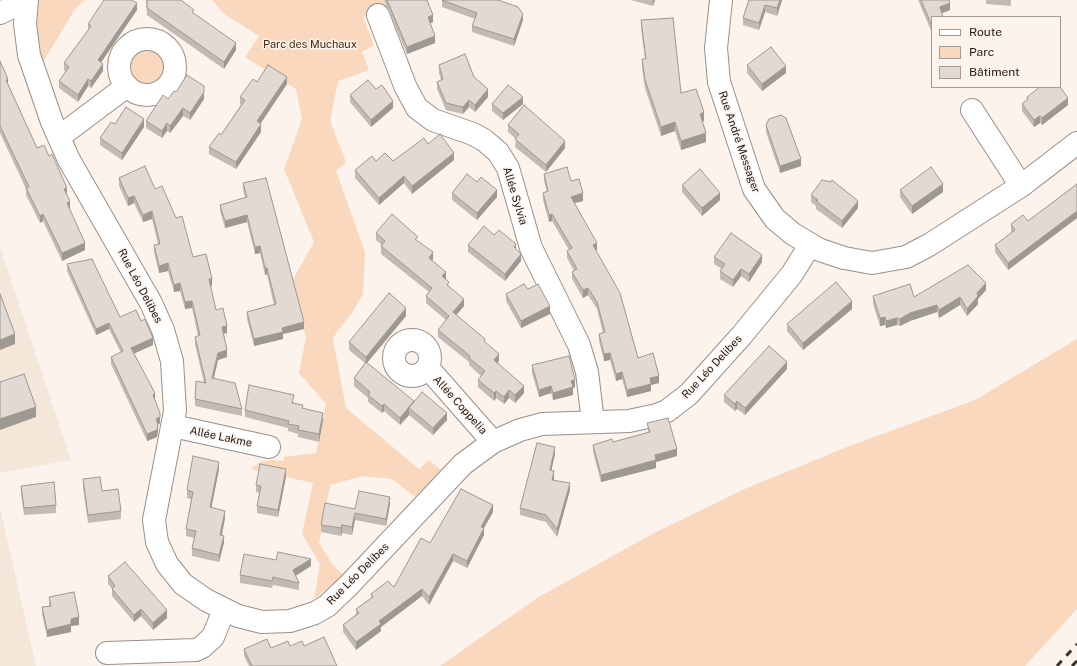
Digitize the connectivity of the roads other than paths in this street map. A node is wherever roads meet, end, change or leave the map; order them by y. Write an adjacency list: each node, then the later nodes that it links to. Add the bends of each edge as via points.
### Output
1 (27, 0): 3 (street); 7 (street, Rue Léo Delibes, via 25,24 29,55)
2 (721, 0): 10 (street, Rue André Messager, via 716,48 718,82 750,178 760,200 775,219)
3 (0, 13)
4 (378, 15): 12 (street, Allée Sylvia, via 406,88 417,108 433,120 484,140 498,152 508,168 531,248 579,345 587,372)
5 (127, 86): 7 (street)
6 (972, 110): 9 (street)
7 (58, 137): 13 (street, Rue Léo Delibes, via 159,319 172,361 175,394)
8 (1077, 143): 9 (street, Rue André Messager)
9 (1021, 186): 10 (street, Rue André Messager, via 917,252 893,261 872,263 850,260)
10 (810, 245): 12 (street, Rue Léo Delibes, via 773,298 689,394 667,411 657,415 629,421)
11 (428, 368): 14 (street, Allée Coppelia)
12 (593, 422): 14 (street, Rue Léo Delibes, via 542,424)
13 (173, 426): 15 (street, Allée Lakme); 16 (street, Rue Léo Delibes, via 156,508 154,531 157,542 167,564 183,584)
14 (493, 442): 16 (street, Rue Léo Delibes, via 463,464 350,586 315,614 290,621 262,622)
15 (269, 447)
16 (224, 610): 17 (street, via 213,637 202,648)
17 (107, 653)

